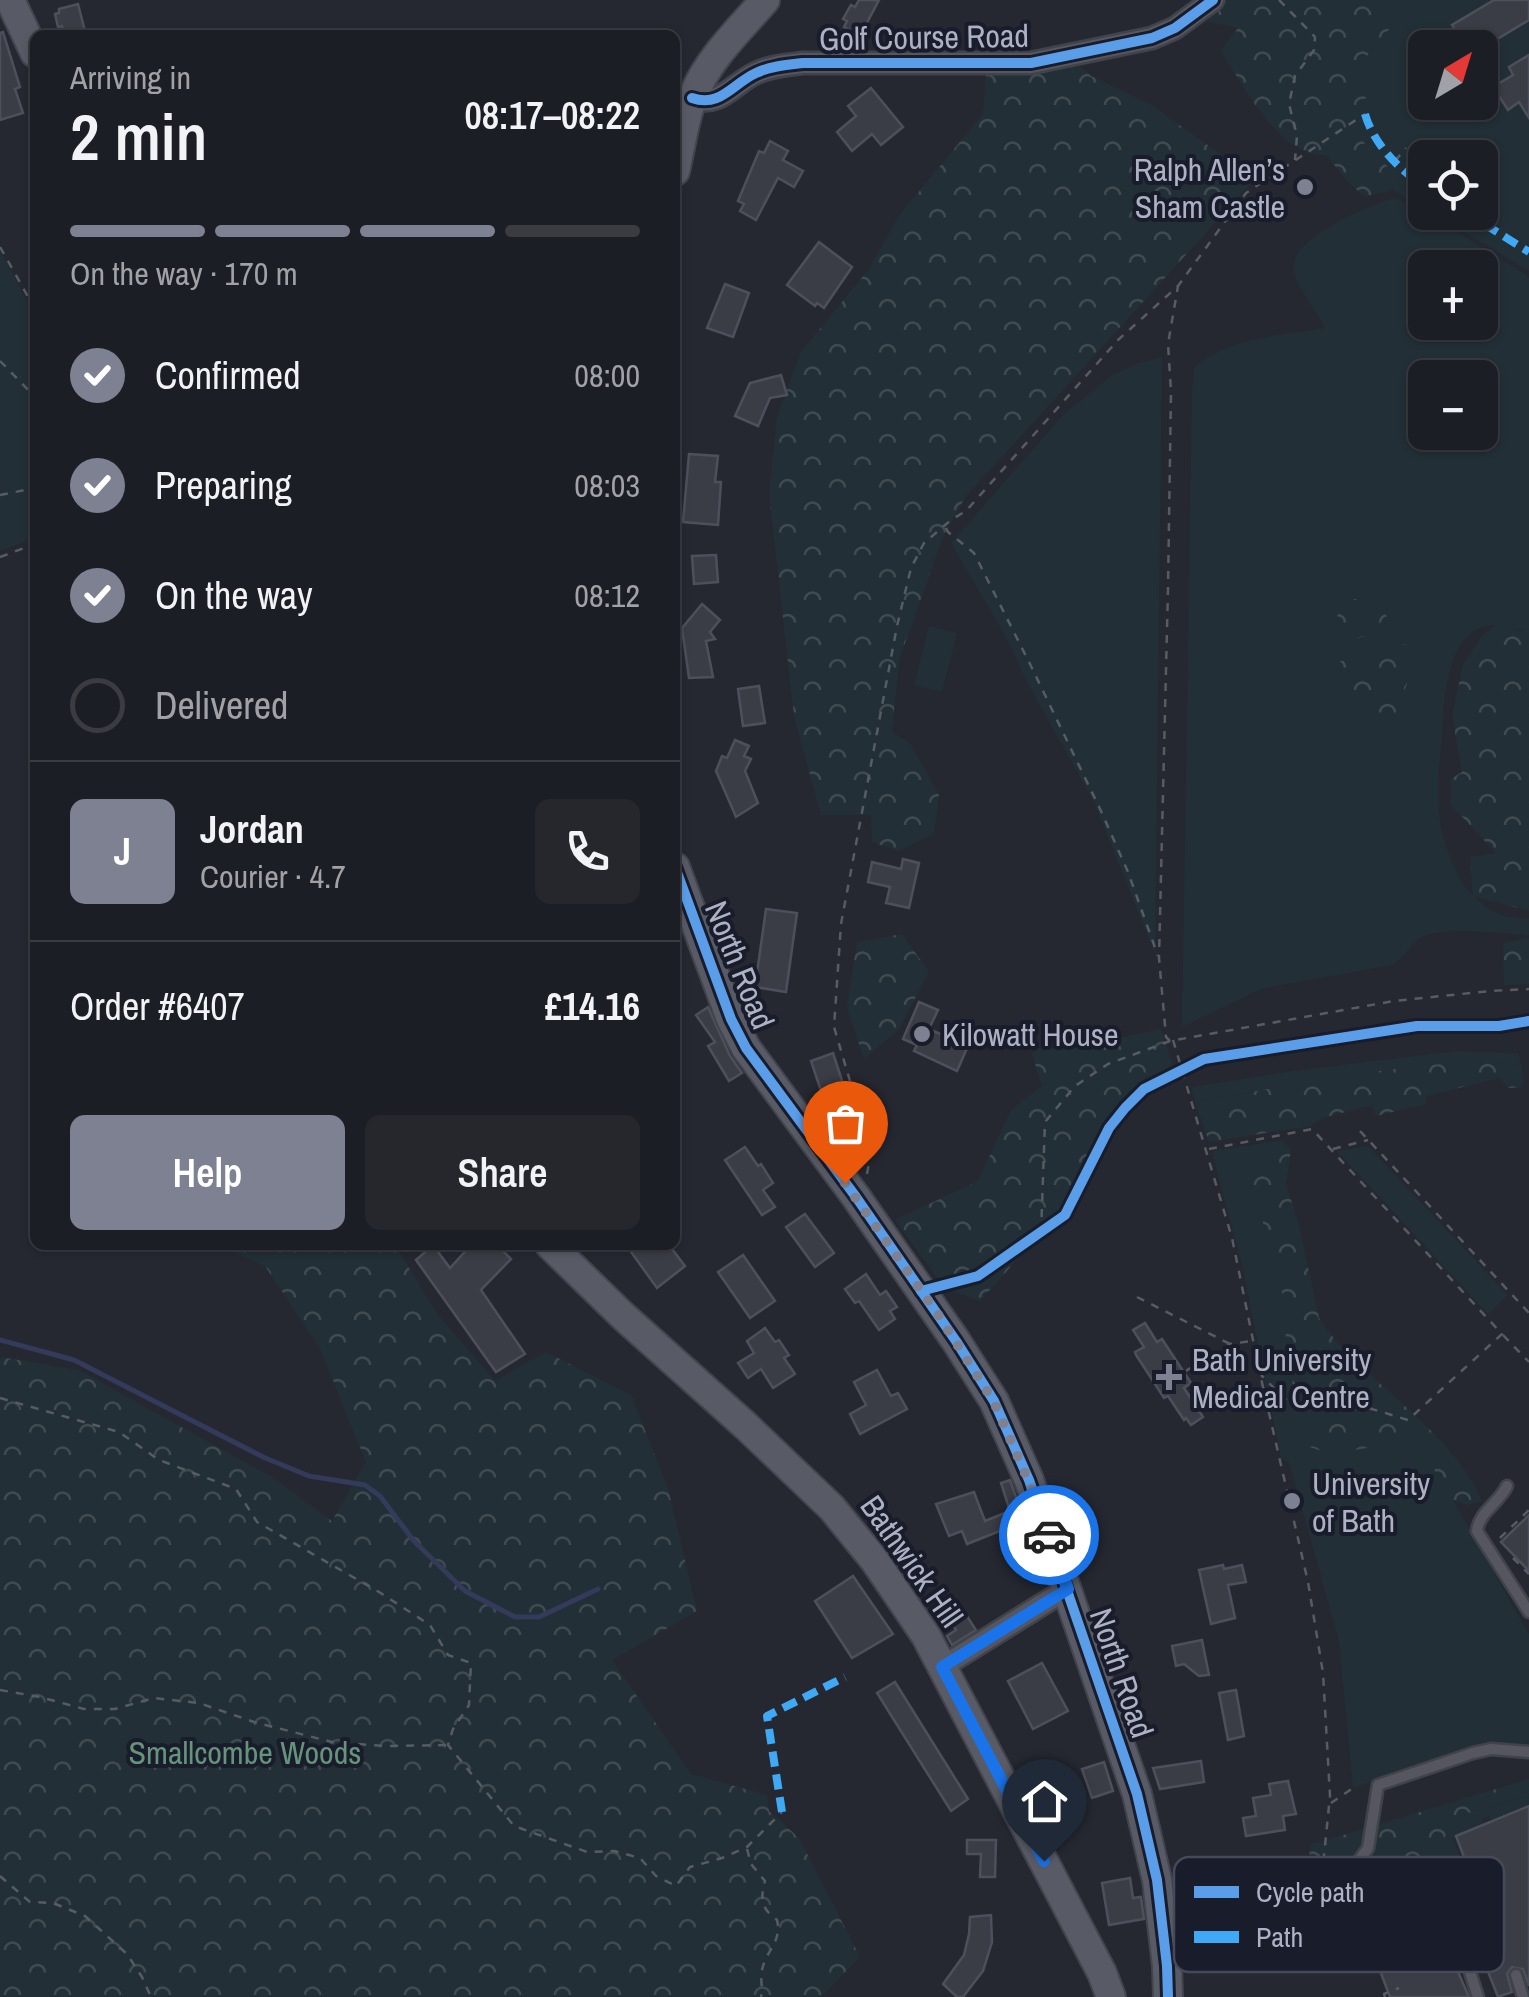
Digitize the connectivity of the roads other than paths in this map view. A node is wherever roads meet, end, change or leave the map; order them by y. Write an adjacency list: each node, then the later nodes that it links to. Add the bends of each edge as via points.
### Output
1 (10, 0): 4 (street)
2 (765, 0): 5 (street, via 710,64)
3 (1213, 0): 5 (street, Golf Course Road, via 1152,38 1031,63 779,65 713,100)
4 (30, 42)
5 (692, 98): 6 (street)
6 (680, 150)
7 (680, 879): 10 (street, North Road, via 746,1048 994,1402)
8 (555, 1250): 12 (street, Bathwick Hill, via 832,1508)
9 (1508, 1486): 11 (lane, via 1476,1531)
10 (1068, 1589): 12 (street); 18 (street, North Road, via 1137,1794 1157,1880)
11 (1529, 1612)
12 (942, 1667): 17 (street, Bathwick Hill)
13 (1529, 1752): 14 (lane, via 1490,1749 1378,1784)
14 (1361, 1857)
15 (1470, 1972): 19 (lane)
16 (1516, 1974): 20 (lane)
17 (1111, 1997)
18 (1168, 1997)
19 (1478, 1997)
20 (1523, 1997)

